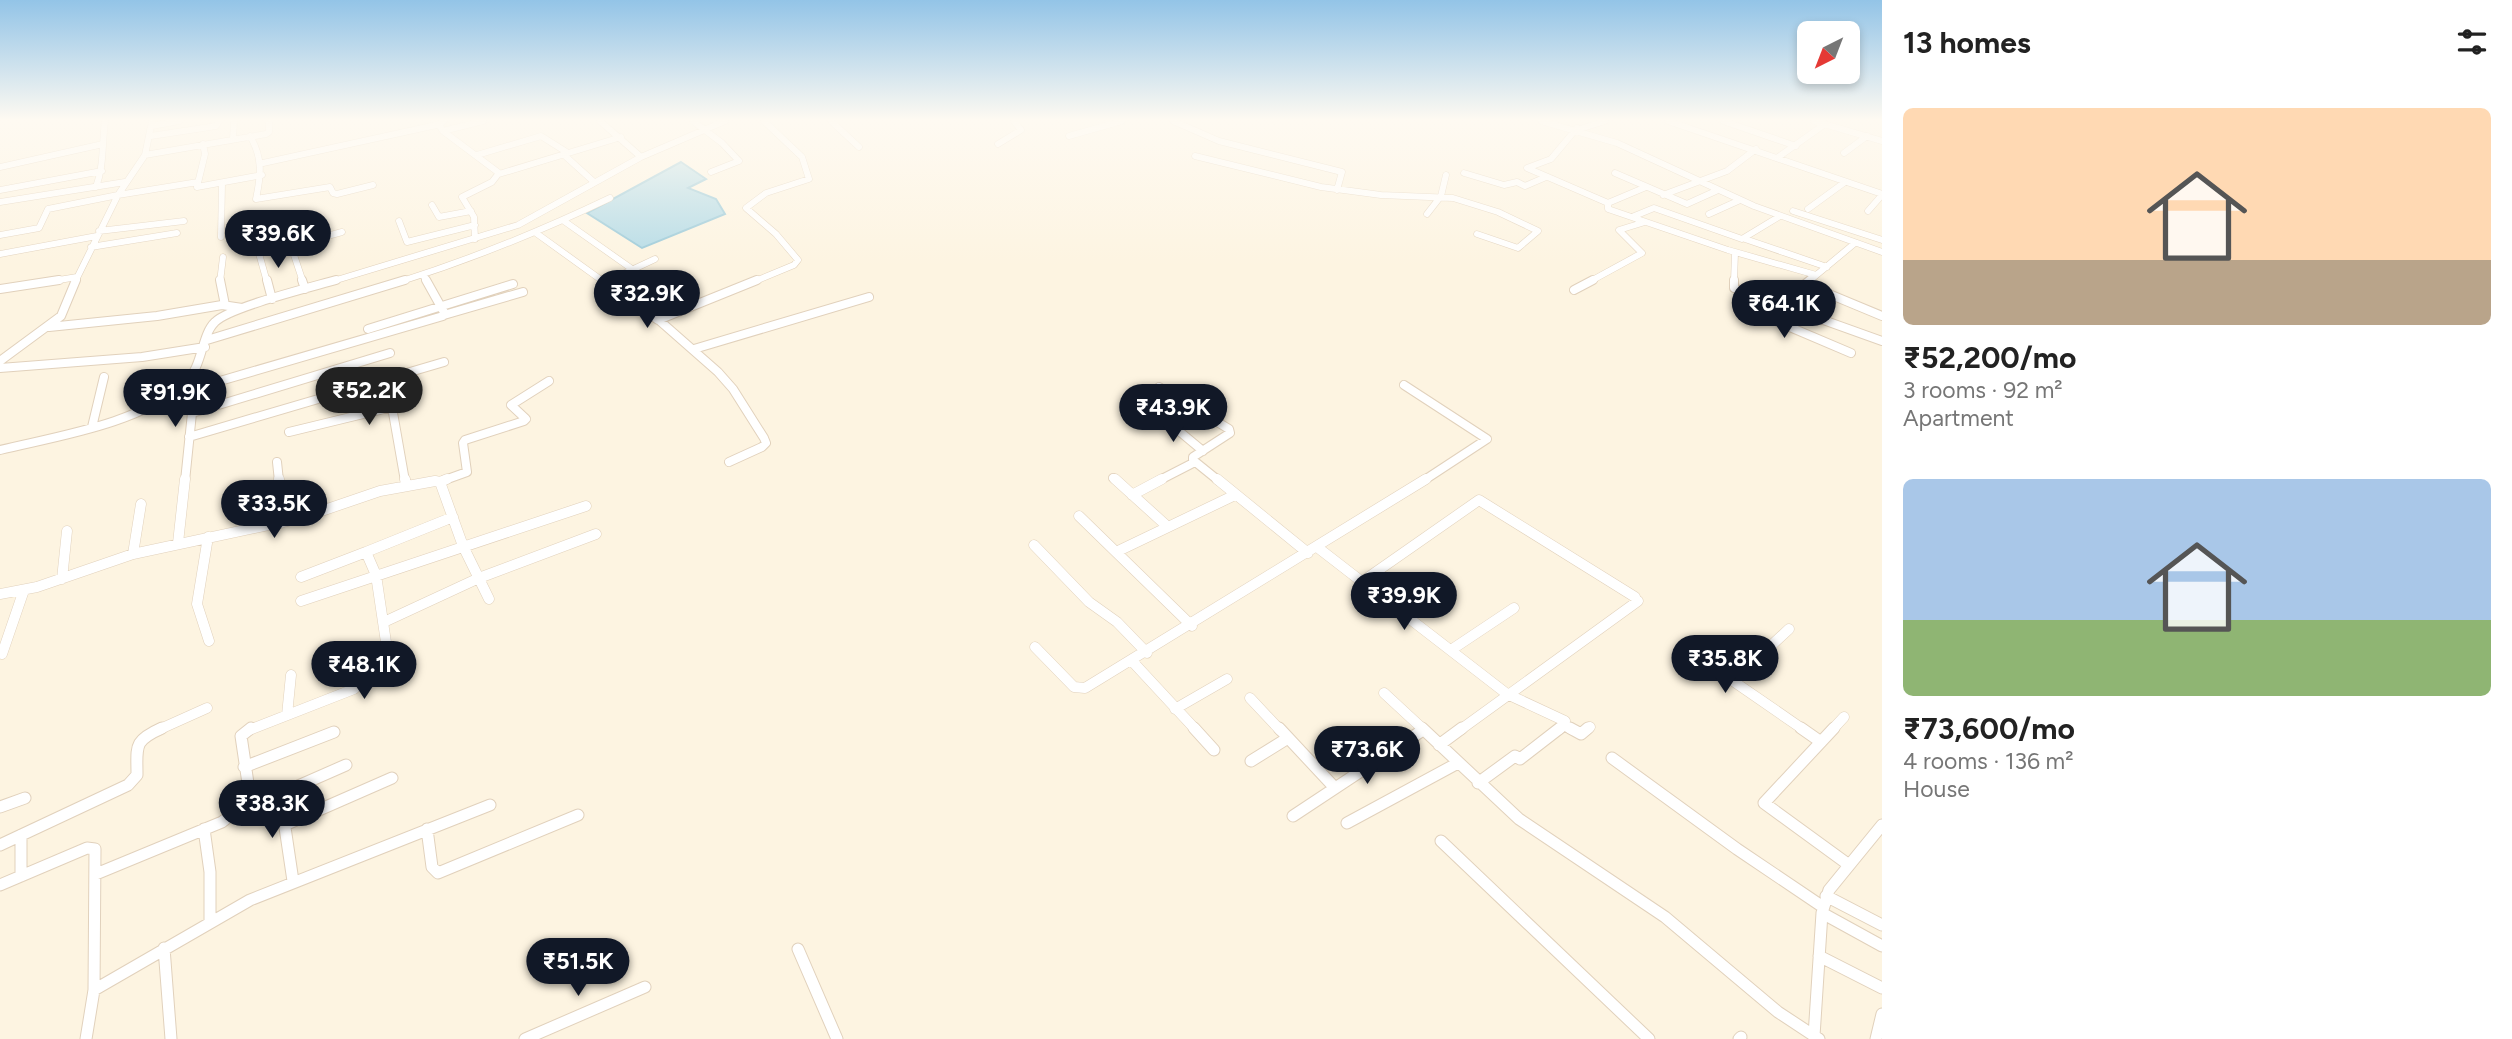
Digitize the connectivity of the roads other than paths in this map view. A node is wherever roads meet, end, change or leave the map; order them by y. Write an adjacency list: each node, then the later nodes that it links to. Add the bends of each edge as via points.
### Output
1 (134, 169): 25 (street)
2 (201, 169): 26 (street)
3 (262, 169): 21 (street)
4 (494, 169): 20 (street)
5 (513, 169): 20 (street)
6 (582, 169): 27 (street)
7 (618, 169): 27 (street)
8 (718, 169): 17 (street)
9 (806, 169): 99 (street, via 809,180 761,196 746,208 776,234 797,263)
10 (1251, 169): 34 (street)
11 (1335, 169): 34 (street, via 1343,173)
12 (1532, 169): 23 (street)
13 (1678, 169): 24 (street)
14 (1726, 169): 24 (street)
15 (1810, 169): 28 (street)
16 (102, 171): 31 (street); 33 (street)
17 (711, 172)
18 (1464, 173): 23 (street, via 1504,185 1517,182 1525,186)
19 (1615, 173): 32 (street)
20 (499, 174): 46 (street, via 462,197)
21 (262, 175): 29 (street); 30 (street, via 256,199 330,187 337,194)
22 (1446, 175): 38 (street)
23 (1546, 177): 43 (street)
24 (1701, 181): 35 (street); 37 (street)
25 (125, 182): 31 (street); 36 (street)
26 (198, 182): 29 (street, via 198,187); 36 (street)
27 (594, 182): 59 (street)
28 (1845, 182): 40 (street); 45 (street)
29 (222, 183): 67 (street)
30 (373, 186)
31 (96, 187): 42 (street)
32 (1646, 187): 37 (street); 43 (street)
33 (0, 190)
34 (1337, 190): 38 (street)
35 (1718, 190): 37 (street, via 1688,205); 41 (street)
36 (118, 195): 63 (street); 66 (street, via 48,209 39,228)
37 (1663, 195)
38 (1441, 196): 49 (street); 65 (street, via 1490,209 1538,231 1519,248)
39 (610, 198): 55 (street)
40 (1881, 198): 48 (street)
41 (1740, 200): 50 (street); 51 (street)
42 (0, 202)
43 (1608, 203): 52 (street, via 1606,208)
44 (432, 205): 46 (street, via 439,218)
45 (1808, 209)
46 (471, 211): 58 (street)
47 (1793, 211): 70 (street)
48 (1868, 212)
49 (1427, 214)
50 (1709, 214)
51 (1780, 216): 69 (street); 71 (street)
52 (1632, 217): 56 (street, via 1654,208); 57 (street)
53 (184, 221): 63 (street)
54 (399, 221): 58 (street, via 407,242)
55 (565, 221): 64 (street); 80 (street)
56 (1690, 221): 62 (street); 69 (street)
57 (1644, 222): 62 (street); 89 (street, via 1619,230 1642,253)
58 (475, 225): 68 (street)
59 (518, 225): 64 (street); 68 (street)
60 (342, 232): 88 (street, via 291,246)
61 (177, 233): 72 (street)
62 (1677, 233): 74 (street)
63 (98, 234): 72 (street); 76 (street)
64 (534, 234): 81 (street); 84 (street)
65 (1477, 234)
66 (0, 235)
67 (221, 237)
68 (475, 239): 88 (street)
69 (1745, 239): 79 (street)
70 (1882, 240)
71 (1856, 243): 75 (street); 79 (street)
72 (91, 247): 83 (street)
73 (258, 250): 92 (street)
74 (1735, 252): 82 (street); 94 (street, via 1734,288)
75 (1882, 252)
76 (0, 254)
77 (223, 257): 93 (street, via 220,280)
78 (655, 259): 80 (street)
79 (1826, 267): 82 (street)
80 (632, 269): 84 (street)
81 (423, 275): 95 (street); 103 (street)
82 (1816, 275): 86 (street)
83 (77, 276): 87 (street); 100 (street, via 61,316)
84 (604, 282): 99 (street)
85 (513, 284): 95 (street)
86 (1805, 284): 94 (street); 98 (street)
87 (0, 289)
88 (305, 289): 92 (street)
89 (1573, 290)
90 (523, 292): 97 (street)
91 (869, 298): 104 (street)
92 (272, 299): 96 (street)
93 (225, 305): 96 (street); 100 (street)
94 (1780, 305): 102 (street); 106 (street, via 1770,317 1773,320)
95 (441, 306): 97 (street); 101 (street)
96 (243, 308): 103 (street, via 215,321)
97 (444, 315): 114 (street, via 368,340)
98 (1882, 316)
99 (660, 321): 104 (street)
100 (49, 327): 107 (street)
101 (368, 329)
102 (1882, 341)
103 (206, 344): 109 (street, via 142,357); 114 (street)
104 (694, 349): 127 (street, via 733,389 766,443)
105 (390, 353): 118 (street)
106 (1851, 353)
107 (0, 361)
108 (444, 362): 111 (street)
109 (0, 368)
110 (104, 377): 121 (street)
111 (387, 379): 116 (street); 123 (street)
112 (549, 381): 130 (street, via 511,405 524,421 463,442 467,472)
113 (1404, 385): 146 (street, via 1487,439)
114 (188, 386): 118 (street); 121 (street)
115 (1159, 387): 117 (street)
116 (394, 408): 122 (street); 131 (street)
117 (1197, 410): 120 (street); 125 (street, via 1231,431)
118 (192, 413): 123 (street)
119 (1161, 416): 120 (street)
120 (1173, 426): 125 (street)
121 (92, 427): 124 (street)
122 (289, 432)
123 (189, 437): 143 (street)
124 (0, 450)
125 (1203, 451): 128 (street, via 1192,458)
126 (276, 462): 138 (street)
127 (729, 462)
128 (1195, 462): 132 (street); 133 (street)
129 (1113, 478): 132 (street)
130 (440, 482): 131 (street); 137 (street)
131 (406, 485): 138 (street)
132 (1132, 495): 139 (street)
133 (1235, 495): 139 (street); 149 (street)
134 (141, 504): 150 (street)
135 (586, 506): 145 (street)
136 (1079, 516): 148 (street)
137 (453, 517): 145 (street); 147 (street)
138 (281, 523): 142 (street)
139 (1168, 527): 148 (street)
140 (67, 531): 154 (street)
141 (596, 534): 153 (street)
142 (208, 537): 143 (street); 164 (street, via 197,604)
143 (178, 543): 150 (street)
144 (1034, 545): 167 (street)
145 (464, 546): 151 (street); 153 (street)
146 (1317, 547): 149 (street); 155 (street)
147 (366, 552): 151 (street); 152 (street)
148 (1116, 552): 162 (street)
149 (1308, 553): 162 (street)
150 (133, 554): 154 (street)
151 (376, 575): 159 (street); 161 (street)
152 (301, 577)
153 (479, 578): 158 (street); 161 (street)
154 (62, 579): 156 (street)
155 (1363, 582): 166 (street); 173 (street, via 1479,500 1637,599)
156 (23, 590): 157 (street); 168 (street)
157 (0, 594)
158 (489, 599)
159 (301, 601)
160 (1514, 608): 166 (street)
161 (384, 622): 177 (street, via 386,652 362,664 354,689)
162 (1192, 626): 167 (street)
163 (1789, 629): 184 (street, via 1734,681)
164 (209, 641)
165 (1035, 647): 169 (street, via 1080,689)
166 (1451, 650): 173 (street)
167 (1147, 653): 169 (street)
168 (2, 654)
169 (1132, 661): 176 (street)
170 (291, 675): 177 (street)
171 (1227, 679): 176 (street)
172 (1384, 693): 181 (street)
173 (1507, 694): 179 (street); 185 (street)
174 (1250, 698): 183 (street)
175 (207, 709): 207 (street, via 142,737 136,745 137,775 128,785)
176 (1175, 709): 186 (street)
177 (287, 715): 191 (street, via 241,736)
178 (1844, 718): 184 (street)
179 (1565, 721)
180 (1590, 727): 193 (street, via 1581,734 1564,725 1520,759 1515,756)
181 (1423, 730): 185 (street); 194 (street)
182 (334, 732): 191 (street)
183 (1288, 738): 188 (street); 194 (street)
184 (1821, 742): 210 (street, via 1764,804)
185 (1439, 745): 189 (street)
186 (1214, 750)
187 (1612, 758): 215 (street, via 1701,824)
188 (1251, 761)
189 (1458, 763): 193 (street); 202 (street)
190 (345, 765): 195 (street)
191 (244, 767): 197 (street)
192 (392, 778): 203 (street)
193 (1478, 783): 226 (street, via 1534,830 1682,929 1778,1012)
194 (1335, 788): 201 (street)
195 (280, 794): 197 (street); 203 (street)
196 (25, 797): 199 (street)
197 (254, 797): 204 (street, via 228,819)
198 (489, 805): 205 (street)
199 (0, 807)
200 (578, 815): 205 (street, via 438,873 432,867)
201 (1293, 816)
202 (1348, 822)
203 (287, 824): 213 (street)
204 (204, 829): 211 (street); 216 (street)
205 (427, 829): 213 (street)
206 (1881, 830): 210 (street)
207 (21, 835): 209 (street); 212 (street)
208 (1441, 841): 231 (street)
209 (0, 845)
210 (1849, 865): 215 (street)
211 (96, 874): 212 (street, via 92,847); 224 (street)
212 (20, 876): 214 (street)
213 (293, 881): 216 (street)
214 (0, 885)
215 (1824, 905): 217 (street); 218 (street); 221 (street)
216 (210, 921): 219 (street)
217 (1882, 925)
218 (1882, 946)
219 (164, 948): 224 (street); 228 (street)
220 (798, 949): 230 (street)
221 (1819, 956): 223 (street); 226 (street)
222 (645, 987): 229 (street)
223 (1882, 988)
224 (94, 990): 227 (street)
225 (1882, 1014): 232 (street)
226 (1816, 1037)
227 (86, 1039)
228 (171, 1039)
229 (525, 1039)
230 (837, 1039)
231 (1649, 1039)
232 (1877, 1039)

